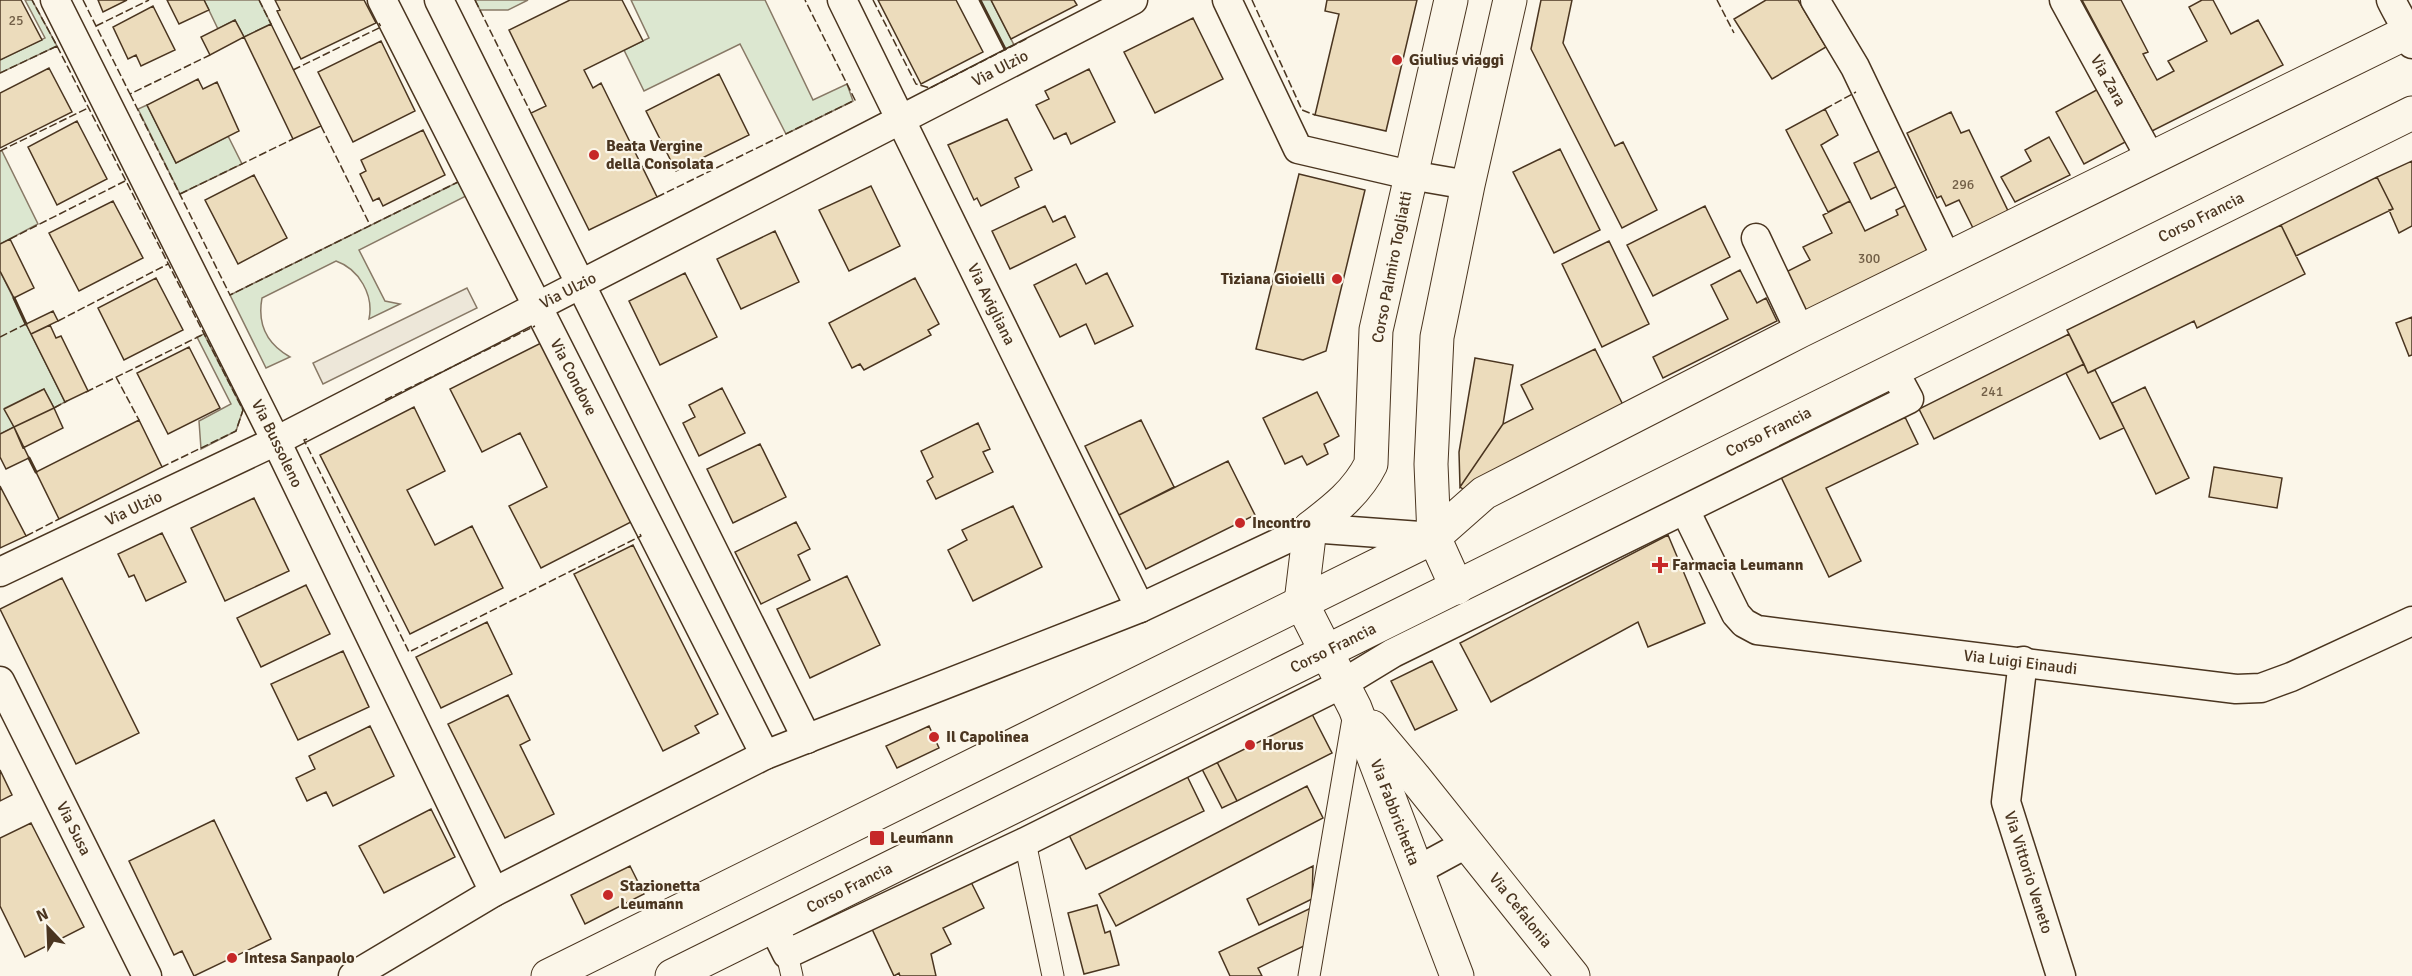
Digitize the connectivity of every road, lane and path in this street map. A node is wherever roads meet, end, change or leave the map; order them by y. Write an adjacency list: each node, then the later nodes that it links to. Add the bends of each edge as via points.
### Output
1 (55, 0): 23 (street, Via Bussoleno)
2 (382, 0): 20 (street, Via Condove)
3 (439, 0): 19 (street)
4 (842, 0): 13 (street, Via Avigliana)
5 (1133, 0): 13 (street, Via Ulzio)
6 (1227, 0): 15 (street, via 1298,149)
7 (1451, 0): 15 (main road, Corso Palmiro Togliatti)
8 (1510, 0): 16 (main road)
9 (1815, 0): 18 (street, via 1855,67)
10 (2064, 0): 14 (street, Via Zara)
11 (2404, 19): 14 (main road)
12 (2412, 113): 22 (main road, Corso Francia)
13 (901, 118): 19 (street, Via Ulzio); 30 (street, Via Avigliana)
14 (2151, 159): 18 (main road)
15 (1410, 175): 16 (street); 25 (main road, Corso Palmiro Togliatti, via 1376,330 1371,464 1362,482 1340,506)
16 (1468, 185): 26 (main road, via 1437,337 1431,464)
17 (1756, 238): 21 (street)
18 (1947, 259): 21 (main road)
19 (581, 283): 20 (street, Via Ulzio); 36 (street)
20 (536, 306): 23 (street, Via Ulzio); 37 (street, Via Condove)
21 (1800, 332): 26 (main road, via 1484,493)
22 (1894, 371): 24 (street, Corso Francia, via 1909,399); 28 (main road, Corso Francia)
23 (276, 441): 27 (street, Via Ulzio); 41 (street, Via Bussoleno)
24 (1685, 510): 33 (street, Via Luigi Einaudi, via 1736,614 1757,630); 35 (street, Corso Francia, via 1393,653)
25 (1310, 528): 26 (street); 29 (main road); 30 (street)
26 (1434, 537): 28 (main road); 29 (main road)
27 (0, 572)
28 (1457, 588): 32 (main road, Corso Francia)
29 (1301, 602): 32 (main road); 43 (main road)
30 (1140, 608): 36 (street)
31 (2412, 621): 33 (street, Via Luigi Einaudi, via 2261,688 2236,689)
32 (1325, 651): 35 (main road, Via Fabbrichetta); 42 (main road, Corso Francia)
33 (2023, 661): 51 (street, Via Vittorio Veneto, via 2006,802)
34 (0, 681): 44 (street, Via Susa)
35 (1348, 696): 38 (street, Corso Francia); 39 (main road, Via Cefalonia); 40 (main road, Via Fabbrichetta); 48 (street)
36 (807, 739): 37 (street)
37 (765, 755): 41 (street)
38 (1025, 842): 42 (street, Corso Francia); 47 (street)
39 (1466, 844): 40 (street); 50 (main road, Via Cefalonia)
40 (1418, 870): 49 (main road, Via Fabbrichetta)
41 (494, 892): 45 (street)
42 (784, 952): 46 (main road, Corso Francia)
43 (555, 975)
44 (147, 976)
45 (353, 976)
46 (672, 976)
47 (1053, 976)
48 (1309, 976)
49 (1457, 976)
50 (1573, 976)
51 (2061, 976)

